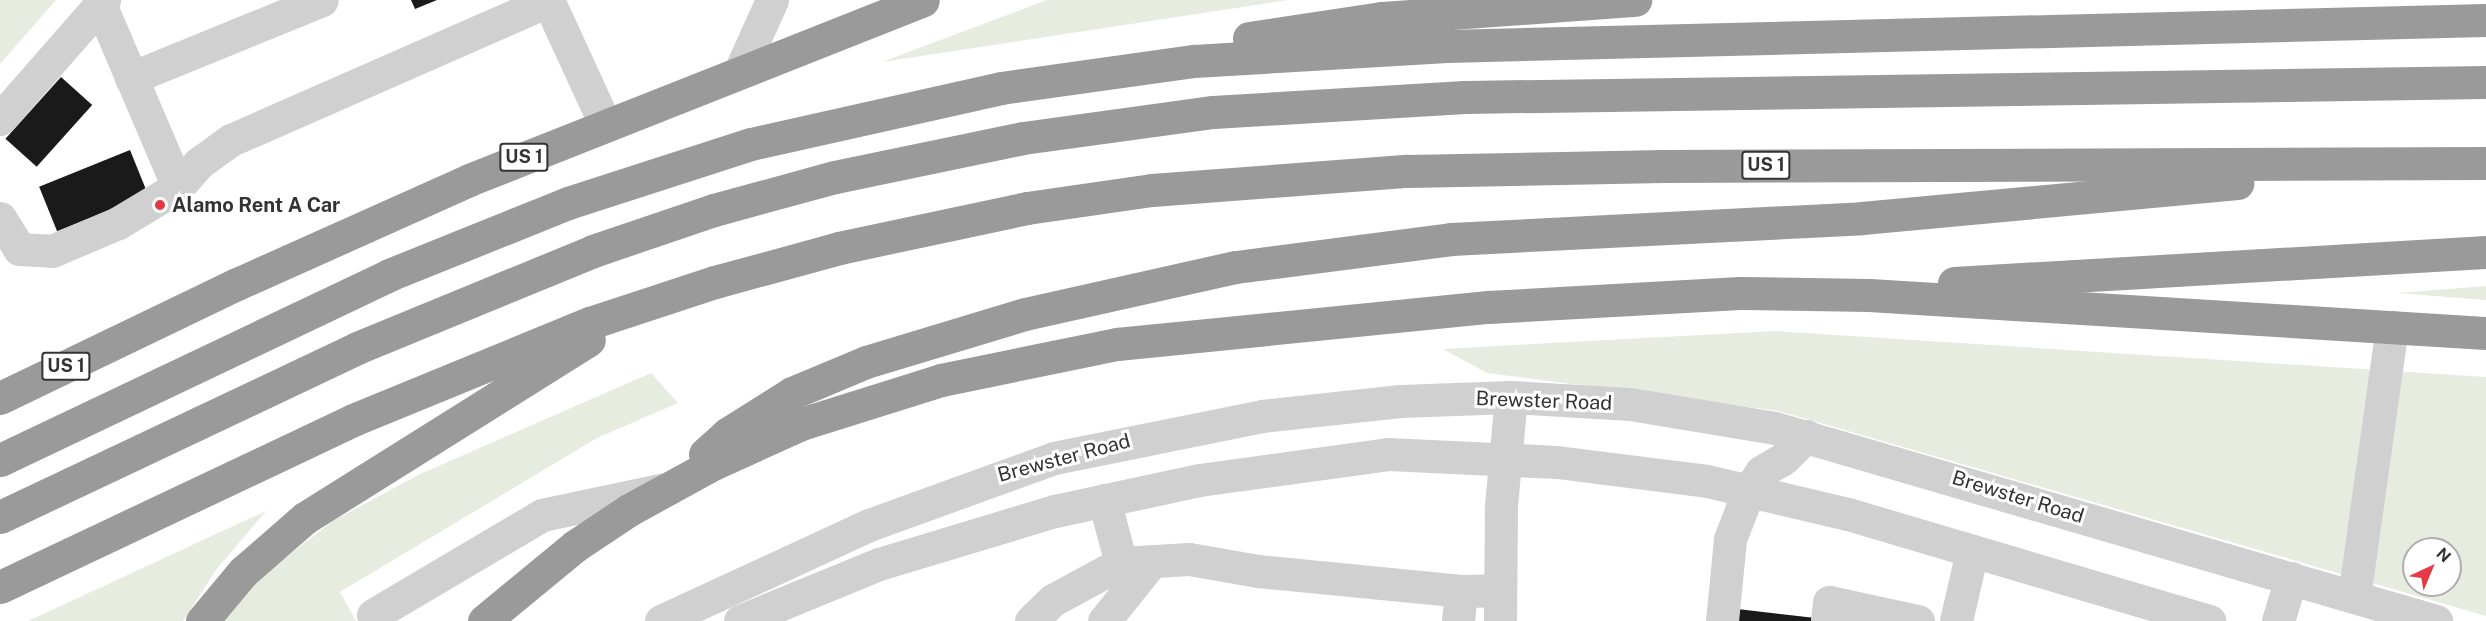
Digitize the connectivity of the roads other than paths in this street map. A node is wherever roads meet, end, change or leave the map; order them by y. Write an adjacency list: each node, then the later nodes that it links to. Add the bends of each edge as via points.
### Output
1 (322, 0): 9 (street)
2 (548, 0): 13 (street); 16 (street, via 231,140 199,163)
3 (772, 0): 8 (street)
4 (923, 0): 8 (highway, US 1)
5 (1635, 0): 10 (highway, via 1337,23)
6 (102, 2): 9 (street); 12 (street)
7 (2486, 20): 10 (highway, via 1458,45 1225,58)
8 (740, 71): 13 (highway, US 1)
9 (131, 78): 16 (street)
10 (1065, 78): 28 (highway, via 936,100 802,130 568,203 389,275)
11 (2486, 82): 33 (highway, via 1466,97 1213,112 1023,138 897,162 774,193 563,263 367,344)
12 (0, 119)
13 (605, 124): 24 (highway, US 1, via 352,231)
14 (2436, 163): 15 (highway, US 1); 20 (highway, US 1, via 1675,165 1277,178 1152,189 962,220 839,248); 30 (highway, via 1862,218 1451,239 1236,267 1025,314 818,380 727,434)
15 (2486, 163)
16 (178, 187): 17 (street, via 118,223 52,251 19,249)
17 (0, 218)
18 (2486, 252): 19 (highway, via 2162,268)
19 (1802, 293): 21 (highway); 30 (highway, via 1477,308 1238,330 1059,354 941,380 839,410 756,444)
20 (651, 302): 37 (highway, US 1, via 529,347 353,420); 43 (highway, via 327,502 262,553)
21 (2392, 327): 22 (highway); 38 (street)
22 (2486, 333)
23 (1511, 397): 25 (street, Brewster Road, via 1400,400); 26 (street, Brewster Road, via 1630,404 1705,414); 27 (street)
24 (0, 398)
25 (1287, 413): 29 (street); 45 (street, Brewster Road, via 1135,439 1015,470 869,525)
26 (1807, 436): 31 (street, via 1783,459 1761,472); 36 (street, Brewster Road)
27 (1507, 459): 29 (street, via 1388,454); 31 (street, via 1656,472); 40 (street, via 1501,507)
28 (0, 460)
29 (1296, 465): 32 (street)
30 (665, 489): 41 (street, via 542,515); 44 (highway, via 575,546)
31 (1749, 490): 34 (street); 49 (street, via 1730,539)
32 (1104, 500): 35 (street); 46 (street, via 879,564)
33 (0, 517)
34 (1972, 550): 51 (street); 52 (street)
35 (1137, 562): 39 (street, via 1189,559); 47 (street, via 1053,600); 48 (street)
36 (2290, 578): 38 (street, Brewster Road); 53 (street)
37 (0, 587)
38 (2354, 597): 54 (street, Brewster Road)
39 (1459, 606): 40 (street)
40 (1500, 606)
41 (373, 615)
42 (1827, 619): 50 (street, via 1829,602)
43 (202, 621)
44 (484, 621)
45 (661, 621)
46 (740, 621)
47 (1031, 621)
48 (1104, 621)
49 (1722, 621)
50 (1918, 621)
51 (1956, 621)
52 (2209, 621)
53 (2278, 621)
54 (2436, 621)

